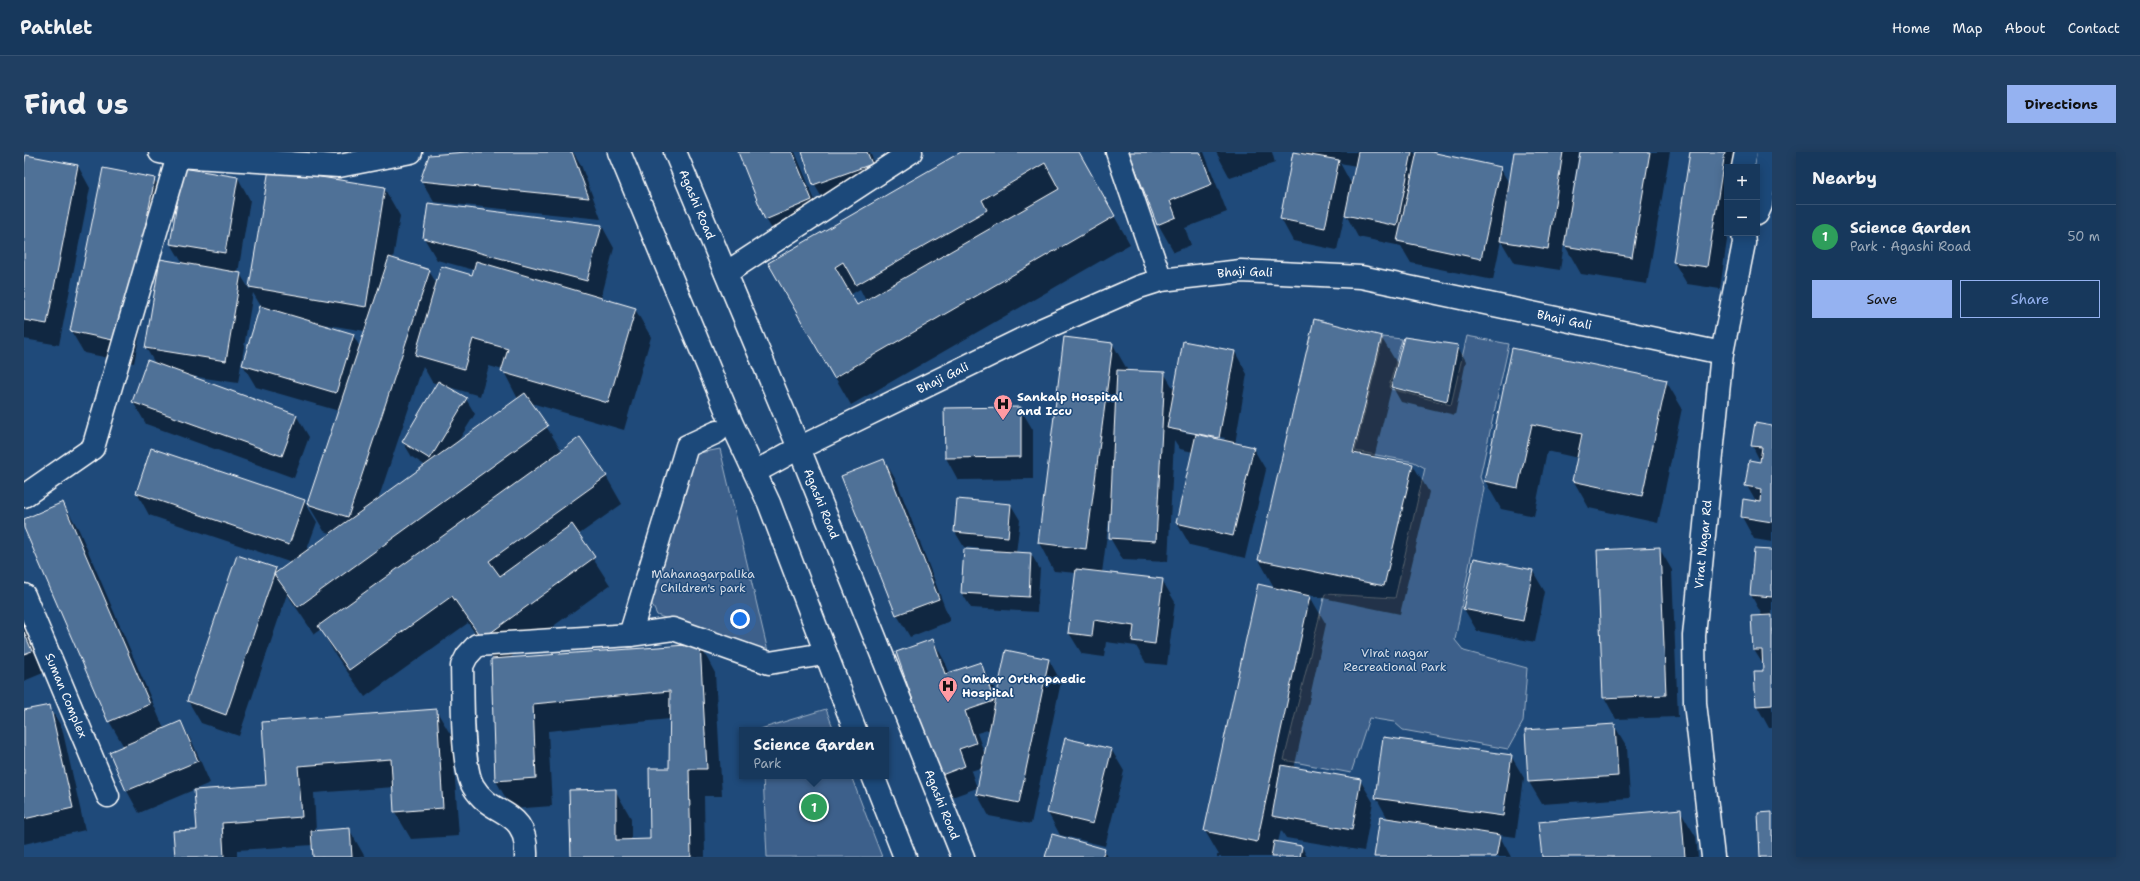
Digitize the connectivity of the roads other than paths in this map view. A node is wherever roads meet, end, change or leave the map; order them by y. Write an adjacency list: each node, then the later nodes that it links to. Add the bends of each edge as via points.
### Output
1 (411, 152): 8 (street, via 339,166)
2 (620, 152): 17 (street, via 732,424)
3 (676, 152): 12 (street, Agashi Road)
4 (910, 152): 12 (street)
5 (1117, 152): 13 (street)
6 (1746, 152): 9 (street)
7 (1768, 152): 10 (street)
8 (169, 154): 18 (street, via 93,448)
9 (1744, 164)
10 (1760, 207)
11 (1745, 236): 14 (street, Virat Nagar Rd)
12 (726, 273): 16 (street, Agashi Road)
13 (1161, 280): 14 (street, Bhaji Gali, via 1241,271 1361,278); 16 (street, Bhaji Gali, via 1042,329)
14 (1722, 353): 28 (street, Virat Nagar Rd, via 1694,636 1695,703)
15 (717, 432): 20 (street, via 687,446)
16 (799, 448): 17 (street, Bhaji Gali); 27 (street, Agashi Road)
17 (755, 472): 21 (street, via 769,503)
18 (24, 496)
19 (24, 595): 24 (street, Suman Complex)
20 (630, 635): 21 (street, via 673,629 770,663); 25 (street, via 477,645 462,666 466,769 473,787 484,800 515,819 522,828 527,845)
21 (824, 654): 22 (street)
22 (854, 727)
23 (874, 779): 26 (street)
24 (108, 796)
25 (526, 857)
26 (905, 857)
27 (963, 857)
28 (1713, 857)

